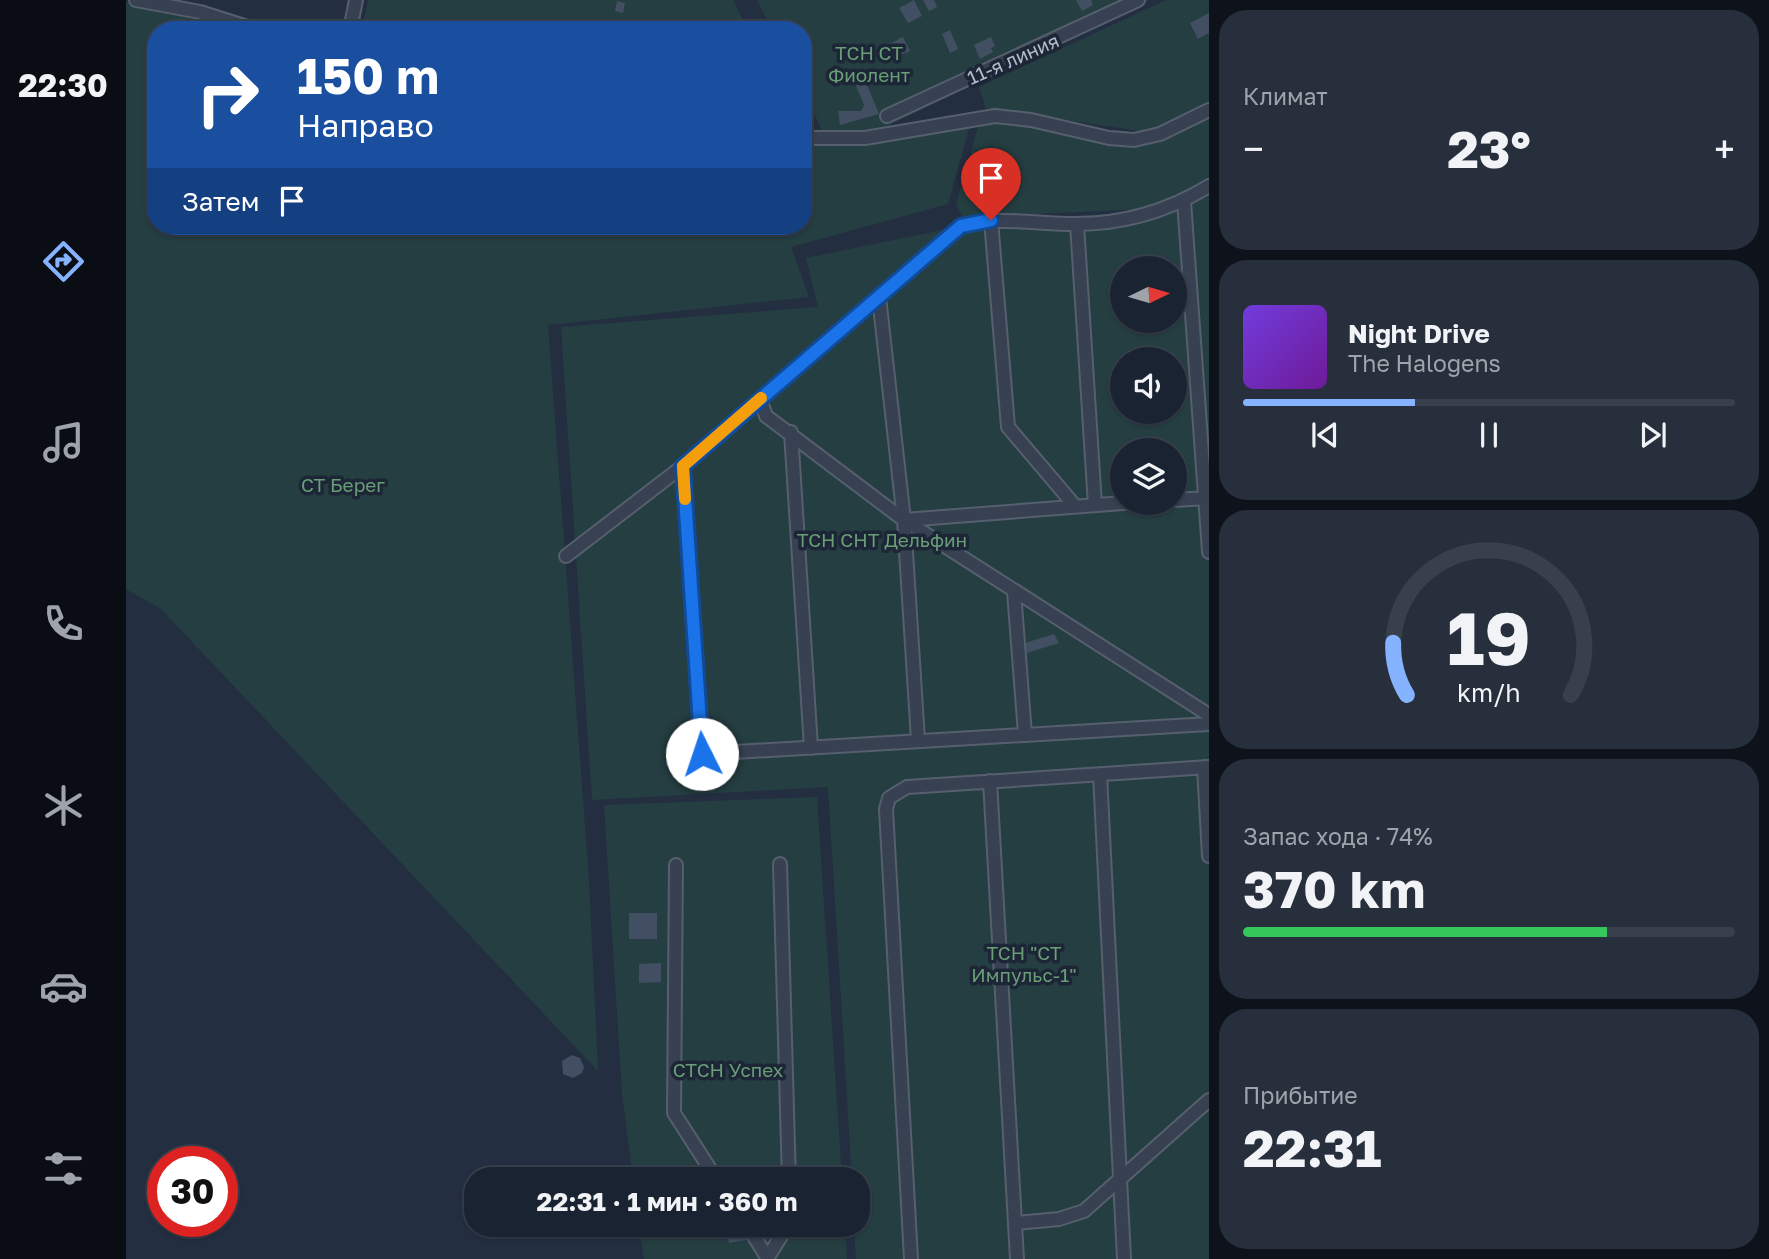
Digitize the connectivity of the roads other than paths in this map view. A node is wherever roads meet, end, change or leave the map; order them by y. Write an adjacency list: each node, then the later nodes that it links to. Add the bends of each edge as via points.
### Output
1 (136, 0): 4 (street)
2 (356, 0): 5 (street)
3 (1138, 0): 7 (street, 11-я линия)
4 (228, 21)
5 (352, 21)
6 (1209, 110): 8 (street, via 1160,135 1134,139 995,116 865,138)
7 (887, 116)
8 (812, 138)
9 (1209, 186): 10 (street)
10 (1184, 201): 12 (street, via 1132,218); 17 (street)
11 (991, 220): 12 (street); 13 (street, via 961,226); 21 (street, via 1008,427)
12 (1077, 224): 20 (street)
13 (879, 297): 14 (street); 22 (street)
14 (760, 399): 15 (street, via 766,416); 16 (street)
15 (791, 432): 22 (street); 30 (street)
16 (683, 466): 24 (street); 30 (street, via 702,754)
17 (1207, 498): 18 (street); 23 (street)
18 (1187, 499)
19 (1110, 504): 20 (street)
20 (1095, 505): 21 (street)
21 (1075, 506): 22 (street)
22 (904, 520): 25 (street); 29 (street)
23 (1209, 552)
24 (566, 556)
25 (1014, 592): 26 (street); 28 (street)
26 (1209, 715)
27 (1209, 724): 28 (street)
28 (1025, 734): 29 (street)
29 (918, 740): 30 (street)
30 (811, 748)
31 (1206, 767): 32 (street); 34 (street)
32 (1100, 774): 33 (street); 40 (street)
33 (990, 781): 41 (street); 45 (street, via 907,787 889,798 886,809)
34 (1209, 856)
35 (780, 864): 39 (street)
36 (676, 865): 38 (street, via 674,1113)
37 (1209, 1100): 40 (street)
38 (709, 1167)
39 (789, 1167)
40 (1120, 1178): 41 (street, via 1076,1216); 47 (street)
41 (1015, 1223): 46 (street)
42 (755, 1237): 44 (street)
43 (781, 1237): 44 (street)
44 (768, 1258)
45 (911, 1259)
46 (1017, 1259)
47 (1124, 1259)

